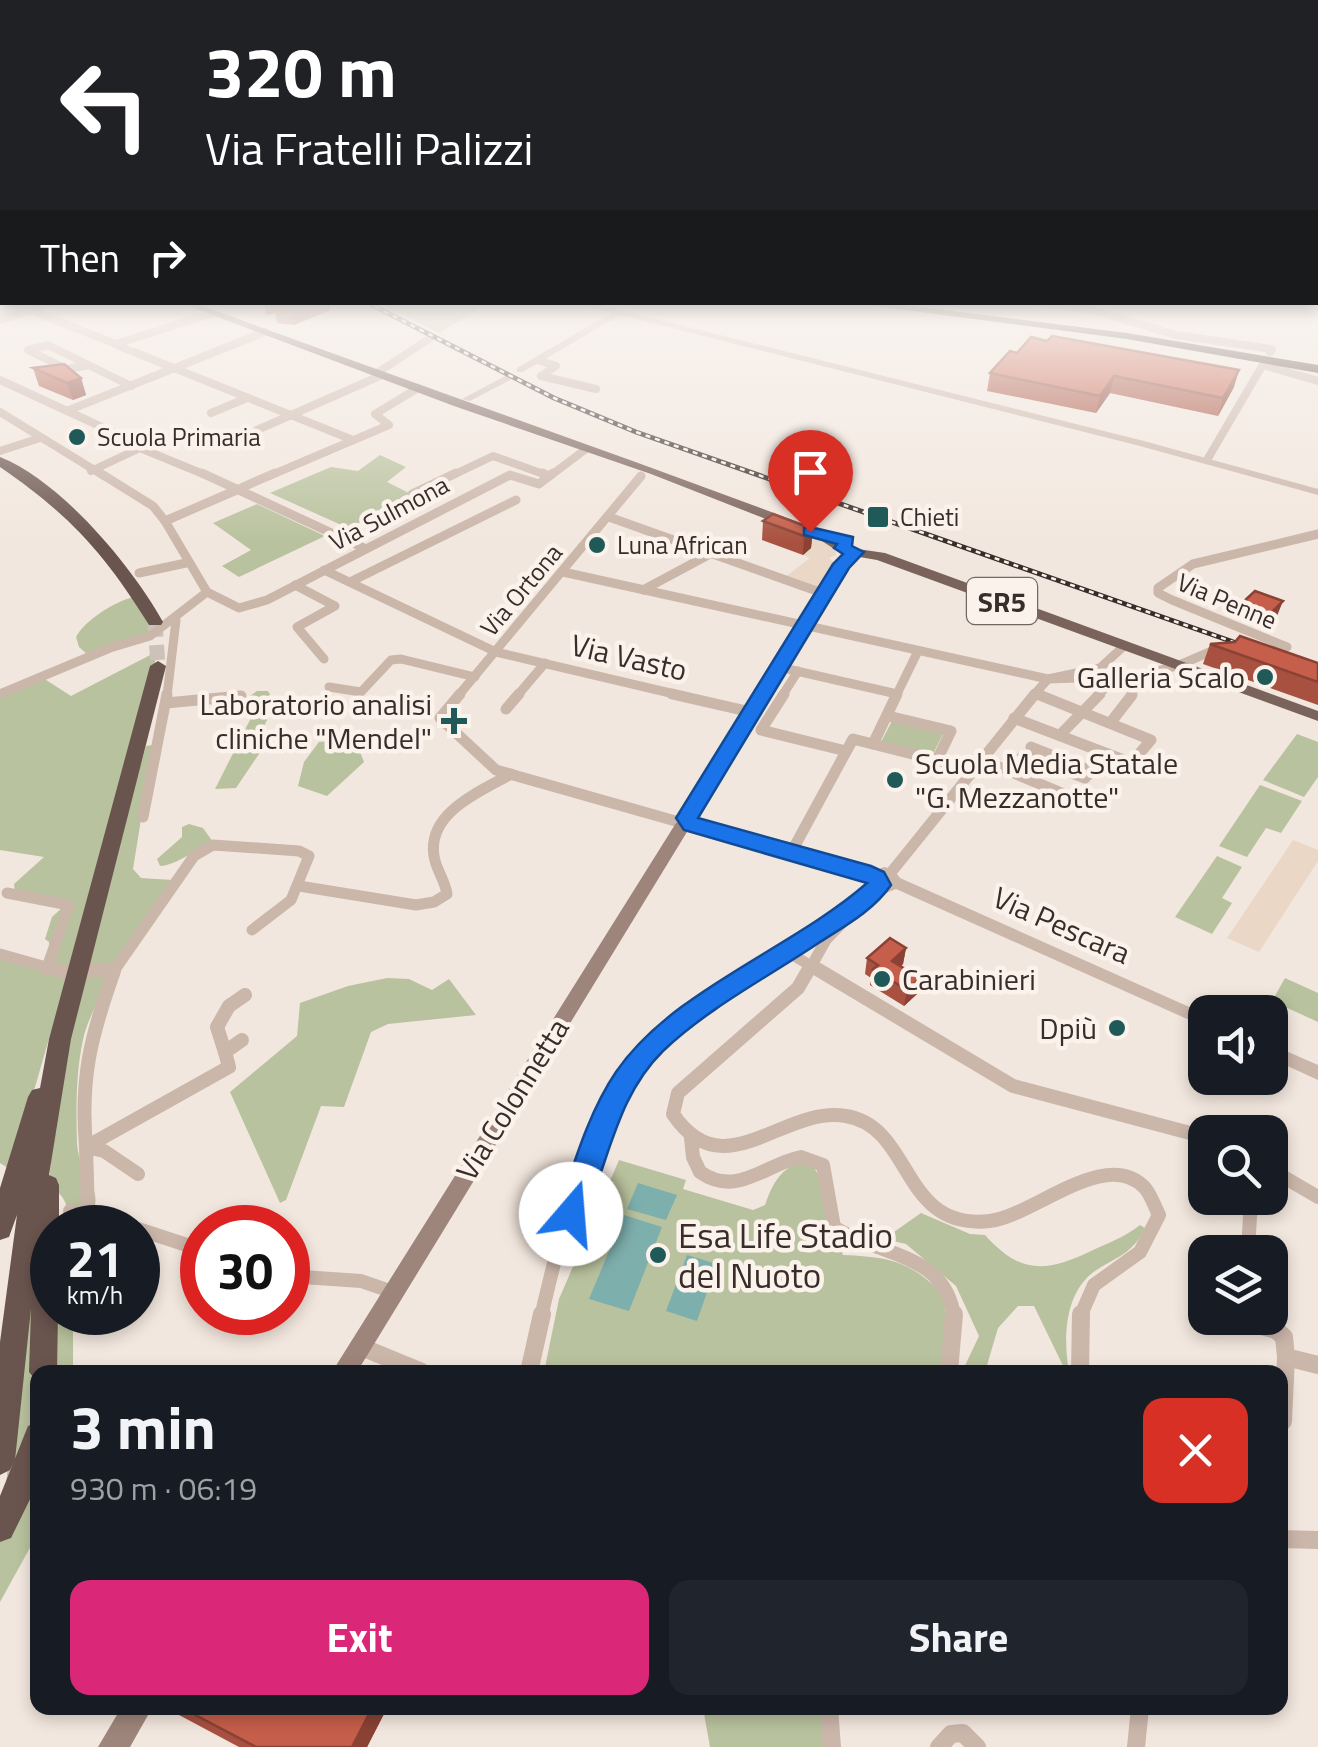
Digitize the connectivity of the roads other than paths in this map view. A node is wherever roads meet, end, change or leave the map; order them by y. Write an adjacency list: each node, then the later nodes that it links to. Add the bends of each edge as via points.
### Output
1 (1, 381): 11 (street)
2 (118, 381): 12 (street)
3 (145, 381): 12 (street)
4 (203, 381): 16 (street)
5 (366, 381): 21 (street)
6 (398, 381): 13 (main road, SR5)
7 (503, 381): 17 (street)
8 (560, 381): 14 (street)
9 (889, 381): 28 (street)
10 (1254, 381): 28 (street)
11 (14, 386): 15 (street); 18 (street)
12 (131, 386): 18 (street)
13 (418, 388): 17 (main road, SR5); 24 (street, via 375,414 389,424)
14 (596, 389)
15 (0, 391)
16 (246, 398): 20 (street); 21 (street)
17 (468, 402): 26 (main road, SR5)
18 (68, 410): 25 (street)
19 (0, 412): 23 (street)
20 (211, 414)
21 (290, 415): 22 (street); 24 (street)
22 (257, 430)
23 (40, 438): 27 (street); 30 (street)
24 (353, 440): 33 (street)
25 (146, 446): 30 (street); 33 (street)
26 (586, 449): 31 (main road, SR5); 32 (street)
27 (0, 450)
28 (1207, 460): 34 (street)
29 (0, 461): 46 (highway, via 66,509)
30 (91, 471): 38 (street, via 152,506)
31 (644, 475): 37 (street, Via Ortona); 41 (main road, SR5)
32 (550, 476): 35 (street, via 493,456); 40 (street, Via Sulmona, via 539,484 510,475)
33 (241, 488): 38 (street); 40 (street)
34 (1318, 492)
35 (412, 494)
36 (516, 500): 47 (street)
37 (609, 517): 42 (street); 45 (street, Via Ortona)
38 (165, 521): 43 (street)
39 (1318, 534): 55 (street, Via Penne, via 1193,564 1158,588 1287,648)
40 (366, 547): 44 (street, Via Sulmona)
41 (852, 549): 51 (main road, Via Colonnetta); 56 (main road, SR5)
42 (712, 553): 49 (street); 51 (street)
43 (186, 563): 46 (street); 50 (street)
44 (324, 570): 47 (street, Via Vasto); 48 (street, Via Sulmona)
45 (563, 572): 49 (street); 59 (street, Via Ortona)
46 (129, 575): 53 (highway)
47 (350, 582): 59 (street, Via Vasto)
48 (296, 585): 50 (street, Via Sulmona, via 239,608); 60 (street, via 335,606 297,627)
49 (642, 590): 54 (street)
50 (207, 592): 52 (street)
51 (825, 594): 54 (main road, Via Colonnetta)
52 (176, 618): 71 (street, via 150,636); 75 (street)
53 (155, 622)
54 (804, 626): 58 (street); 64 (main road, Via Colonnetta)
55 (1238, 639)
56 (1124, 646): 63 (main road, SR5); 67 (street, via 1100,668)
57 (1223, 646): 63 (street, Via Penne)
58 (918, 651): 67 (street); 72 (street)
59 (496, 652): 61 (street, Via Vasto); 66 (street, Via Ortona)
60 (324, 660)
61 (545, 664): 76 (street); 78 (street, Via Vasto)
62 (158, 666): 113 (highway)
63 (1181, 666): 67 (street, Via Penne, via 1112,679); 80 (main road, SR5)
64 (779, 667): 65 (street); 78 (main road, Via Colonnetta)
65 (798, 672): 72 (street); 86 (street, via 761,730)
66 (475, 677): 69 (street, via 401,658 390,660 360,692); 92 (street, Via Ortona, via 440,718 496,770)
67 (1048, 679): 70 (street)
68 (1107, 686): 77 (street)
69 (329, 687)
70 (1036, 693): 77 (street); 81 (street)
71 (0, 694)
72 (897, 694): 79 (street)
73 (1132, 695): 82 (street)
74 (240, 696): 75 (street)
75 (166, 703): 96 (street)
76 (506, 708)
77 (1082, 711): 82 (street); 84 (street)
78 (752, 712): 97 (main road, Via Colonnetta)
79 (888, 716): 85 (street); 89 (street, via 951,731)
80 (1318, 716)
81 (1014, 718): 83 (street); 90 (street)
82 (1111, 722): 88 (street, via 1150,740 1133,761)
83 (1045, 730): 84 (street); 87 (street)
84 (1060, 735): 88 (street)
85 (873, 744): 86 (street, via 852,739); 89 (street)
86 (846, 751): 98 (street)
87 (1027, 751): 91 (street); 93 (street)
88 (1106, 754): 93 (street)
89 (937, 760): 90 (street)
90 (976, 764): 91 (street); 99 (street)
91 (1009, 772): 94 (street)
92 (511, 774): 97 (street); 100 (street, via 445,814 431,839 447,894 434,902 416,905)
93 (1088, 775): 94 (street)
94 (1070, 796): 95 (street)
95 (1090, 804)
96 (143, 818)
97 (685, 823): 98 (street, Via Pescara); 127 (main road, Via Colonnetta)
98 (792, 851): 99 (street, Via Pescara)
99 (885, 880): 102 (street); 112 (street, Via Pescara)
100 (299, 886): 103 (street, via 292,900); 109 (street, via 309,856 299,851 213,845 183,866)
101 (6, 893): 107 (street, via 69,905)
102 (848, 913): 104 (street); 106 (street)
103 (252, 930)
104 (788, 952): 106 (street); 134 (street, via 680,1022 624,1080 593,1147 548,1280)
105 (0, 954): 107 (street)
106 (811, 966): 118 (street, via 1013,1086); 119 (street, via 798,988 678,1093 673,1114)
107 (46, 970): 110 (street)
108 (84, 971): 109 (street)
109 (114, 971): 120 (street, via 90,1038 82,1102)
110 (65, 972)
111 (245, 995): 115 (street, via 228,1006 217,1027)
112 (1188, 1014)
113 (60, 1039): 125 (highway); 131 (highway, via 45,1205); 139 (highway, via 26,1236)
114 (242, 1040): 115 (street)
115 (226, 1052): 120 (street, via 229,1067)
116 (1288, 1059): 117 (street)
117 (1318, 1073)
118 (1188, 1132)
119 (691, 1138): 135 (street, via 691,1157 702,1175 722,1183 740,1184 795,1157 824,1165 834,1227 853,1241 927,1265 949,1293 957,1335); 136 (street, via 723,1146 824,1116 849,1116 874,1129 922,1200 940,1216 968,1222 994,1220 1106,1172 1133,1177 1152,1192 1159,1215 1140,1252 1094,1286 1079,1319)
120 (86, 1147): 121 (street, via 104,1150); 124 (street)
121 (138, 1174)
122 (1288, 1180): 123 (street)
123 (1318, 1197)
124 (88, 1205)
125 (0, 1229)
126 (310, 1278): 127 (street, via 361,1281)
127 (393, 1292): 129 (main road, Via Colonnetta)
128 (1282, 1335): 130 (street)
129 (359, 1346): 132 (main road, Via Colonnetta); 133 (street)
130 (1286, 1357): 137 (street); 138 (street)
131 (44, 1365)
132 (348, 1365)
133 (405, 1365)
134 (530, 1365)
135 (951, 1365)
136 (1080, 1365)
137 (1286, 1365)
138 (1318, 1365)
139 (0, 1460)
140 (30, 1460): 141 (highway)
141 (0, 1527)
142 (1288, 1539): 143 (street)
143 (1318, 1540)
144 (134, 1715): 147 (main road)
145 (830, 1715): 148 (street)
146 (1139, 1715): 151 (street)
147 (114, 1747)
148 (832, 1747)
149 (939, 1747): 150 (street, via 951,1734 963,1733)
150 (977, 1747)
151 (1136, 1747)

